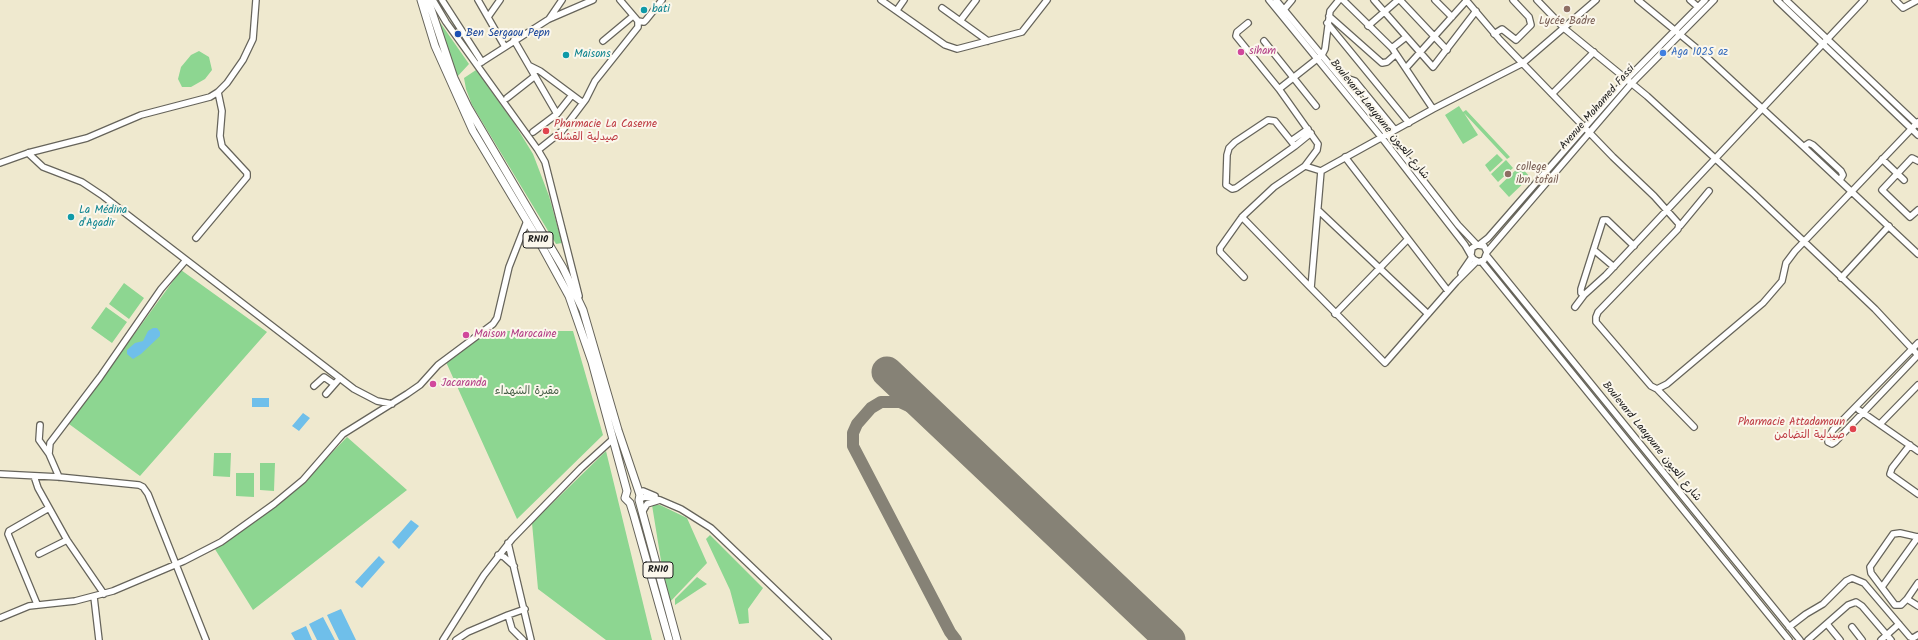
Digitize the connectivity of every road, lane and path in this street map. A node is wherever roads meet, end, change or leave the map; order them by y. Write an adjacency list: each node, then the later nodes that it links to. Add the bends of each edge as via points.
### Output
1 (256, 0): 81 (street, via 253,39 243,60)
2 (421, 0): 119 (main road, RN10, via 435,46 462,110)
3 (428, 0): 142 (main road, RN10, via 454,78 468,107 562,268)
4 (433, 0): 73 (street, via 446,22)
5 (442, 0): 73 (street)
6 (478, 0): 46 (street)
7 (500, 0): 46 (street)
8 (562, 0): 48 (street)
9 (593, 0): 48 (street)
10 (620, 0): 44 (street)
11 (662, 0): 49 (street, via 644,22)
12 (882, 0): 40 (street)
13 (904, 0): 40 (street)
14 (976, 0): 50 (street)
15 (1037, 0): 37 (street)
16 (1269, 0): 42 (street, Boulevard Laayoune شارع العيون)
17 (1276, 0): 42 (street, Boulevard Laayoune شارع العيون)
18 (1292, 0): 42 (street)
19 (1339, 0): 45 (street)
20 (1343, 0): 53 (street)
21 (1374, 0): 43 (street)
22 (1399, 0): 43 (street); 59 (street)
23 (1435, 0): 47 (street)
24 (1466, 0): 41 (street); 47 (street)
25 (1513, 0): 56 (street, via 1529,17 1532,26 1515,40 1502,29)
26 (1537, 0): 54 (street)
27 (1596, 0): 54 (street)
28 (1638, 0): 55 (street)
29 (1690, 0): 38 (street)
30 (1705, 0): 38 (street, Avenue Mohamed Fassi)
31 (1714, 0): 57 (street, Avenue Mohamed Fassi)
32 (1777, 0): 64 (street)
33 (1786, 0): 64 (street)
34 (1864, 0): 64 (street)
35 (1895, 0): 36 (street, via 1903,8)
36 (1918, 0)
37 (1045, 2): 62 (street, via 1022,32)
38 (1698, 7): 55 (street, Avenue Mohamed Fassi)
39 (942, 8): 50 (street)
40 (897, 10): 62 (street, via 954,49)
41 (1476, 11): 56 (street); 67 (street)
42 (1282, 12): 71 (street, Boulevard Laayoune شارع العيون)
43 (1385, 12): 53 (street); 58 (street)
44 (633, 16): 49 (street); 61 (street)
45 (1329, 16): 52 (street); 69 (street, via 1382,63)
46 (488, 17): 65 (street)
47 (1452, 17): 59 (street)
48 (549, 19): 60 (street)
49 (638, 21): 85 (street, via 636,30 596,81)
50 (960, 21): 62 (street)
51 (1248, 23): 80 (street, via 1236,36)
52 (1328, 24): 71 (street, via 1325,49); 90 (street)
53 (1368, 26): 66 (street)
54 (1564, 29): 68 (street); 72 (street)
55 (1675, 30): 57 (street); 79 (street, Avenue Mohamed Fassi)
56 (1494, 34): 72 (street)
57 (1680, 34): 79 (street, Avenue Mohamed Fassi); 87 (street)
58 (1406, 37): 66 (street); 70 (street)
59 (1434, 38): 67 (street); 70 (street)
60 (514, 40): 65 (street); 74 (street)
61 (602, 41)
62 (988, 41)
63 (1264, 41): 77 (street)
64 (1825, 42): 87 (street); 91 (street); 93 (street)
65 (505, 46): 73 (street)
66 (1392, 48): 69 (street)
67 (1447, 50): 70 (street, via 1434,67)
68 (1594, 52): 79 (street); 82 (street)
69 (1396, 54): 75 (street)
70 (1421, 54): 75 (street)
71 (1320, 57): 77 (street); 78 (street, Boulevard Laayoune شارع العيون); 100 (street, Boulevard Laayoune شارع العيون)
72 (1523, 63): 82 (street); 88 (street)
73 (479, 64): 102 (street)
74 (530, 66): 76 (street); 83 (street)
75 (1406, 68): 88 (street)
76 (535, 76): 84 (street); 89 (street)
77 (1293, 78): 80 (street); 86 (street)
78 (1343, 80): 94 (street, via 1355,81); 98 (street, Boulevard Laayoune شارع العيون)
79 (1630, 81): 92 (street, Avenue Mohamed Fassi); 97 (street, Avenue Mohamed Fassi); 105 (street)
80 (1279, 89): 95 (street)
81 (218, 92): 103 (street, via 210,97 141,115 87,138); 122 (street, via 222,111 222,146 247,177)
82 (1552, 94): 92 (street)
83 (572, 95): 85 (street); 89 (street)
84 (507, 98)
85 (583, 103): 102 (street, via 562,131)
86 (1316, 106)
87 (1761, 108): 105 (street); 114 (street, via 1805,148 1809,143 1818,149 1843,173 1840,180)
88 (1433, 109): 90 (street)
89 (557, 114): 96 (street)
90 (1409, 123): 94 (street)
91 (1918, 124): 93 (street)
92 (1584, 127): 97 (street); 125 (street, Avenue Mohamed Fassi, via 1488,238)
93 (1912, 129): 99 (street); 106 (street)
94 (1395, 130): 98 (street)
95 (1309, 131): 101 (street); 109 (street, via 1317,141 1318,147)
96 (533, 132)
97 (1590, 132): 116 (street); 128 (street, Avenue Mohamed Fassi)
98 (1387, 134): 100 (street); 125 (street, Boulevard Laayoune شارع العيون, via 1458,225)
99 (1918, 135)
100 (1382, 138): 104 (street); 130 (street, Boulevard Laayoune شارع العيون)
101 (1293, 144): 101 (street, via 1236,188 1232,189 1226,184 1229,148 1263,123 1273,120)
102 (538, 150): 142 (street, via 549,176)
103 (28, 153): 108 (street); 131 (street, via 43,167 82,182 104,196)
104 (1345, 158): 110 (street); 123 (street)
105 (1715, 158): 116 (street); 124 (street)
106 (1882, 160): 111 (street); 114 (street)
107 (1918, 161): 111 (street, via 1913,158)
108 (0, 163)
109 (1305, 166): 110 (street); 118 (street, via 1274,188)
110 (1321, 171): 115 (street)
111 (1896, 173): 112 (street); 117 (street, via 1882,191 1910,217)
112 (1904, 180)
113 (1709, 191): 120 (street)
114 (1852, 191): 121 (street); 124 (street)
115 (1318, 210): 134 (street); 138 (street)
116 (1668, 210): 120 (street); 126 (street)
117 (1918, 210)
118 (1242, 217): 135 (street, via 1220,250); 138 (street)
119 (526, 222): 156 (street, via 509,267 497,318 493,324 438,365 420,385); 162 (main road, RN10, via 569,296 584,336)
120 (1680, 226): 154 (street, via 1596,317 1596,322 1651,386)
121 (1889, 226): 129 (street); 136 (street)
122 (196, 238)
123 (1408, 239): 134 (street); 139 (street)
124 (1804, 242): 136 (street); 154 (street, via 1786,263 1782,281 1763,303 1667,384)
125 (1478, 245): 128 (street, via 1484,246); 130 (street, via 1472,248)
126 (1634, 246): 127 (street, via 1604,220); 133 (street)
127 (1594, 250): 133 (street); 140 (street, via 1581,289)
128 (1487, 254): 132 (street); 195 (street, Boulevard Laayoune شارع العيون)
129 (1918, 254)
130 (1471, 256): 132 (street); 137 (street)
131 (186, 260): 150 (street); 165 (street, via 161,288 100,377 50,443)
132 (1479, 261): 137 (street); 208 (street, Boulevard Laayoune شارع العيون)
133 (1614, 267): 140 (street)
134 (1379, 268): 143 (street); 144 (street)
135 (1244, 277)
136 (1841, 278): 146 (street, via 1875,309)
137 (1456, 282): 139 (street)
138 (1311, 288): 143 (street)
139 (1448, 291): 144 (street)
140 (1584, 295): 141 (street)
141 (1575, 307)
142 (583, 310): 171 (main road, RN10)
143 (1335, 314): 144 (street, via 1385,363)
144 (1428, 314)
145 (1918, 343): 146 (street)
146 (1912, 349): 147 (street); 148 (street)
147 (1918, 355): 149 (street)
148 (1893, 370): 149 (street); 157 (street)
149 (1898, 375): 158 (street)
150 (340, 378): 151 (street); 156 (street, via 370,398)
151 (334, 384): 153 (street, via 324,377); 155 (street)
152 (1918, 385): 159 (street)
153 (314, 386)
154 (1657, 389): 161 (street)
155 (326, 394)
156 (392, 404): 181 (street, via 343,434 295,488 253,521 221,542)
157 (1856, 407): 158 (street); 158 (street, via 1830,434 1827,440 1830,444 1835,442)
158 (1862, 412): 159 (street)
159 (1880, 424): 163 (street)
160 (40, 425): 165 (street, via 39,440)
161 (1694, 427)
162 (613, 439): 169 (main road, RN10); 178 (street)
163 (1910, 445): 164 (street); 170 (street, via 1890,474)
164 (1918, 451)
165 (49, 454): 168 (street)
166 (0, 474): 167 (street)
167 (34, 476): 168 (street); 174 (street)
168 (59, 477): 181 (street, via 143,487 148,494)
169 (627, 491): 171 (main road, via 634,489); 173 (main road, RN10, via 626,498)
170 (1918, 494)
171 (639, 495): 172 (street); 173 (main road, via 634,504); 175 (main road, RN10)
172 (660, 500): 175 (street, via 647,504); 207 (street, via 682,509 711,528)
173 (630, 503): 205 (main road, RN10)
174 (49, 508): 177 (street); 188 (street, via 8,534)
175 (643, 511): 206 (main road, RN10)
176 (1918, 537): 184 (street); 184 (street, via 1896,533 1886,542 1870,567 1871,573)
177 (67, 540): 179 (street); 185 (street)
178 (508, 543): 180 (street); 182 (street)
179 (39, 554)
180 (498, 555): 182 (street); 201 (street)
181 (174, 564): 185 (street); 200 (street)
182 (514, 566): 190 (street)
183 (1918, 583): 187 (street)
184 (1882, 587): 187 (street, via 1896,606)
185 (104, 594): 186 (street)
186 (94, 597): 188 (street, via 56,604); 199 (street)
187 (1907, 599): 189 (street)
188 (37, 604): 192 (street)
189 (1918, 606)
190 (525, 610): 191 (street); 204 (street)
191 (508, 615): 202 (street, via 468,632); 203 (street, via 512,629)
192 (0, 618)
193 (1827, 624): 197 (street, via 1848,605 1856,602); 210 (street); 211 (street)
194 (1899, 624): 195 (street, via 1864,584 1852,578 1846,580 1823,604); 197 (street); 198 (street, via 1912,638)
195 (1789, 627): 209 (street, Boulevard Laayoune شارع العيون)
196 (1852, 627): 212 (street)
197 (1886, 635): 213 (street); 214 (street)
198 (1918, 635)
199 (99, 640)
200 (206, 640)
201 (443, 640)
202 (456, 640)
203 (523, 640)
204 (531, 640)
205 (669, 640)
206 (677, 640)
207 (828, 640)
208 (1789, 640)
209 (1800, 640)
210 (1808, 640)
211 (1840, 640)
212 (1862, 640)
213 (1882, 640)
214 (1891, 640)

